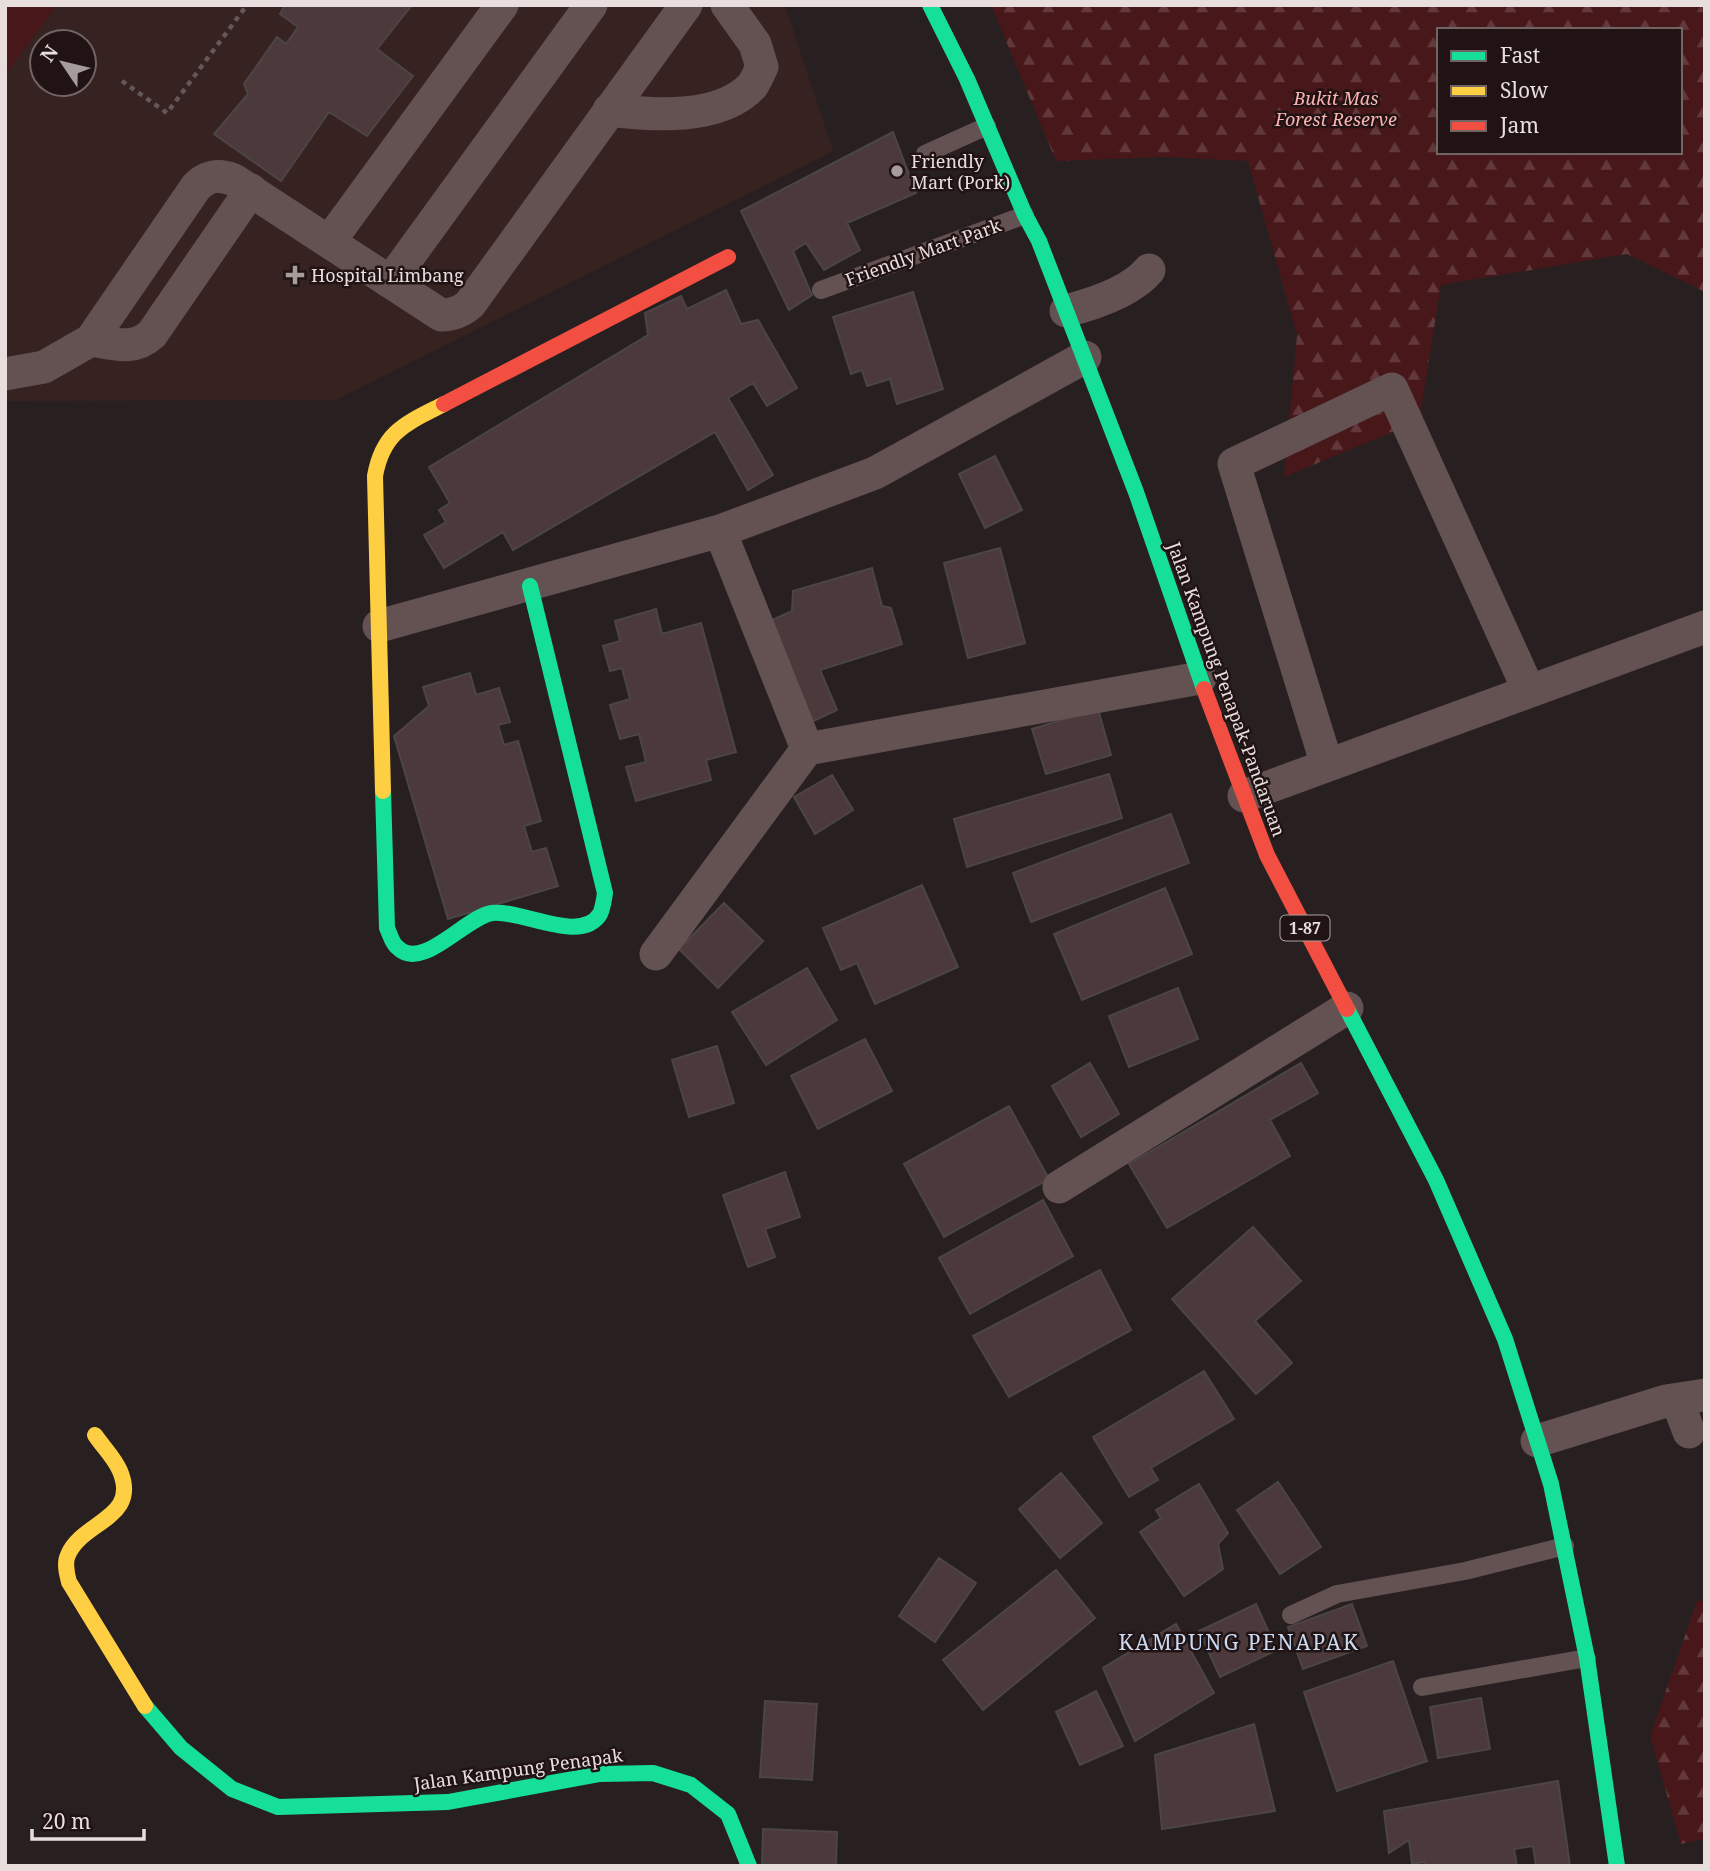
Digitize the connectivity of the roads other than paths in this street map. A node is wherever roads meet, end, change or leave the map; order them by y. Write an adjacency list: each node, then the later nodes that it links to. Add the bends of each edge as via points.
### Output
1 (502, 5): 11 (street)
2 (591, 5): 14 (street)
3 (686, 5): 6 (street)
4 (727, 5): 6 (street, via 755,44 762,66 752,86 729,102 690,113 655,116)
5 (930, 5): 7 (main road, Jalan Kampung Penapak-Pandaruan / 1-87)
6 (609, 110): 14 (street, via 462,311 441,315)
7 (987, 126): 8 (lane); 10 (main road, Jalan Kampung Penapak-Pandaruan / 1-87)
8 (925, 154)
9 (251, 190): 11 (street); 17 (street, via 152,334 135,345); 17 (street, via 225,176 214,176 196,187)
10 (1026, 215): 15 (lane, Friendly Mart Park); 16 (main road, Jalan Kampung Penapak-Pandaruan / 1-87)
11 (329, 242): 14 (street)
12 (727, 257): 22 (main road, via 406,423 389,436 378,455 375,476)
13 (1149, 270): 16 (street, via 1095,304)
14 (390, 282)
15 (821, 289)
16 (1066, 311): 18 (main road, Jalan Kampung Penapak-Pandaruan / 1-87)
17 (91, 340): 19 (street, via 44,368)
18 (1085, 357): 20 (street, via 875,473); 24 (main road, Jalan Kampung Penapak-Pandaruan / 1-87)
19 (5, 374)
20 (720, 531): 21 (street); 26 (street)
21 (530, 586): 22 (street); 22 (main road, via 605,893 604,907 586,927 494,913 416,955 402,952 391,942)
22 (379, 626)
23 (1705, 627): 25 (street)
24 (1200, 678): 26 (street); 28 (main road, Jalan Kampung Penapak-Pandaruan / 1-87)
25 (1529, 691): 27 (street); 27 (street, via 1392,389 1234,464)
26 (807, 749): 29 (street)
27 (1328, 765): 28 (street)
28 (1244, 796): 30 (main road, Jalan Kampung Penapak-Pandaruan / 1-87, via 1267,855)
29 (656, 954)
30 (1347, 1008): 31 (street); 35 (main road, Jalan Kampung Penapak-Pandaruan / 1-87, via 1436,1180 1505,1339)
31 (1059, 1187)
32 (1691, 1397): 33 (street); 35 (street)
33 (1689, 1432)
34 (95, 1435): 40 (main road, Jalan Kampung Penapak, via 125,1485 114,1515 75,1545 68,1556 69,1581 147,1710 181,1748 232,1789 278,1807 318,1807 448,1802 600,1774 653,1773 691,1785 728,1814)
35 (1537, 1441): 36 (main road, Jalan Kampung Penapak-Pandaruan / 1-87)
36 (1565, 1546): 37 (lane, via 1465,1571 1337,1594); 38 (main road, Jalan Kampung Penapak-Pandaruan / 1-87)
37 (1291, 1615)
38 (1587, 1658): 39 (lane); 41 (main road, Jalan Kampung Penapak-Pandaruan / 1-87)
39 (1422, 1687)
40 (749, 1866)
41 (1617, 1866)

